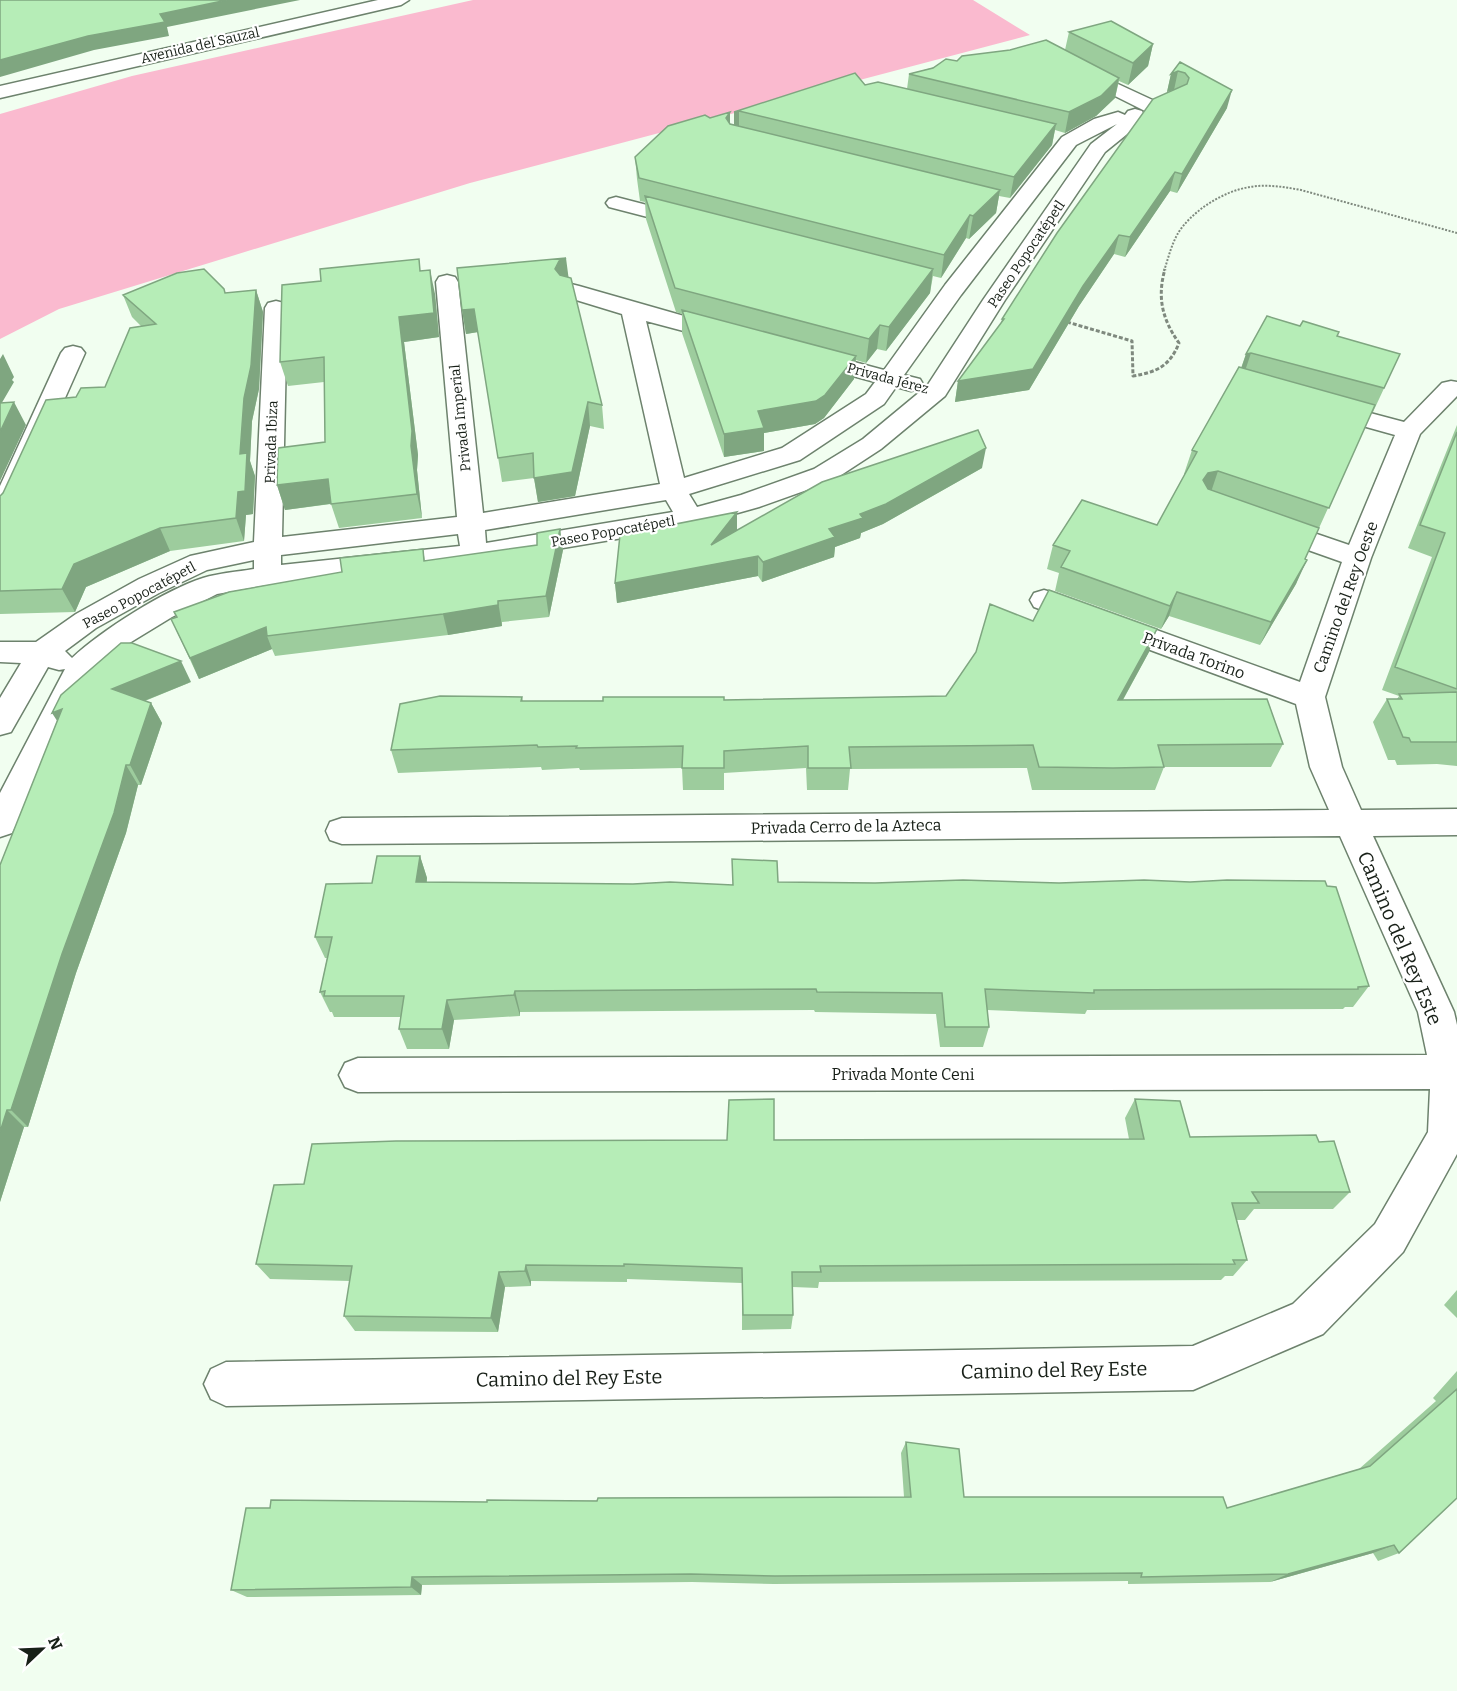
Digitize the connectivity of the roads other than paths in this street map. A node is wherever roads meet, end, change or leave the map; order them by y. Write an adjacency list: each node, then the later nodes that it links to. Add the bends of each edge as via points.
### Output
1 (401, 0): 3 (street, Avenida del Sauzal)
2 (1066, 64): 5 (street)
3 (0, 92)
4 (1173, 98): 5 (street, Paseo Popocatépetl)
5 (1144, 111): 6 (street, Paseo Popocatépetl); 7 (street, Paseo Popocatépetl)
6 (1058, 138): 7 (street); 9 (street, Paseo Popocatépetl)
7 (1098, 148): 10 (street, Paseo Popocatépetl)
8 (616, 203): 11 (street)
9 (1008, 207): 10 (street); 13 (street, Paseo Popocatépetl)
10 (1051, 217): 15 (street, Paseo Popocatépetl)
11 (709, 227)
12 (447, 282): 30 (street, Privada Imperial)
13 (941, 287): 15 (street); 21 (street, Paseo Popocatépetl)
14 (571, 291): 17 (street)
15 (994, 300): 23 (street, Paseo Popocatépetl)
16 (276, 308): 33 (street, Privada Ibiza)
17 (632, 310): 18 (street); 26 (street)
18 (746, 340)
19 (792, 352): 21 (street, Privada Jérez)
20 (74, 353): 27 (street)
21 (891, 379): 23 (street, Privada Jérez); 26 (street, Paseo Popocatépetl, via 875,399 791,454)
22 (1451, 388): 25 (street, Camino del Rey Oeste)
23 (936, 390): 28 (street, Paseo Popocatépetl, via 872,444 823,475)
24 (1298, 401): 25 (street)
25 (1409, 431): 32 (street, Camino del Rey Oeste)
26 (674, 490): 28 (street); 30 (street, Paseo Popocatépetl)
27 (2, 506)
28 (688, 518): 31 (street, Paseo Popocatépetl)
29 (1251, 520): 32 (street)
30 (471, 524): 31 (street, Privada Imperial); 33 (street, Paseo Popocatépetl)
31 (474, 554): 33 (street, Paseo Popocatépetl)
32 (1357, 558): 38 (street, Camino del Rey Oeste)
33 (267, 562): 36 (street, Paseo Popocatépetl, via 200,562 86,621); 37 (street, Paseo Popocatépetl, via 162,610 103,646)
34 (1044, 600): 38 (street, Privada Torino)
35 (0, 652): 36 (street)
36 (42, 653): 37 (street); 39 (street, Paseo Popocatépetl)
37 (80, 668): 42 (street, Paseo Popocatépetl)
38 (1310, 697): 40 (street, via 1326,767)
39 (0, 724)
40 (1351, 822): 41 (street, Privada Cerro de la Azteca); 43 (street, Privada Cerro de la Azteca); 44 (street, Camino del Rey Este, via 1436,1012)
41 (1457, 822)
42 (0, 824)
43 (342, 831)
44 (1449, 1072): 45 (street, Privada Monte Ceni); 46 (street, Camino del Rey Este, via 1447,1135 1389,1238 1308,1318 1193,1368)
45 (358, 1076)
46 (226, 1384)

